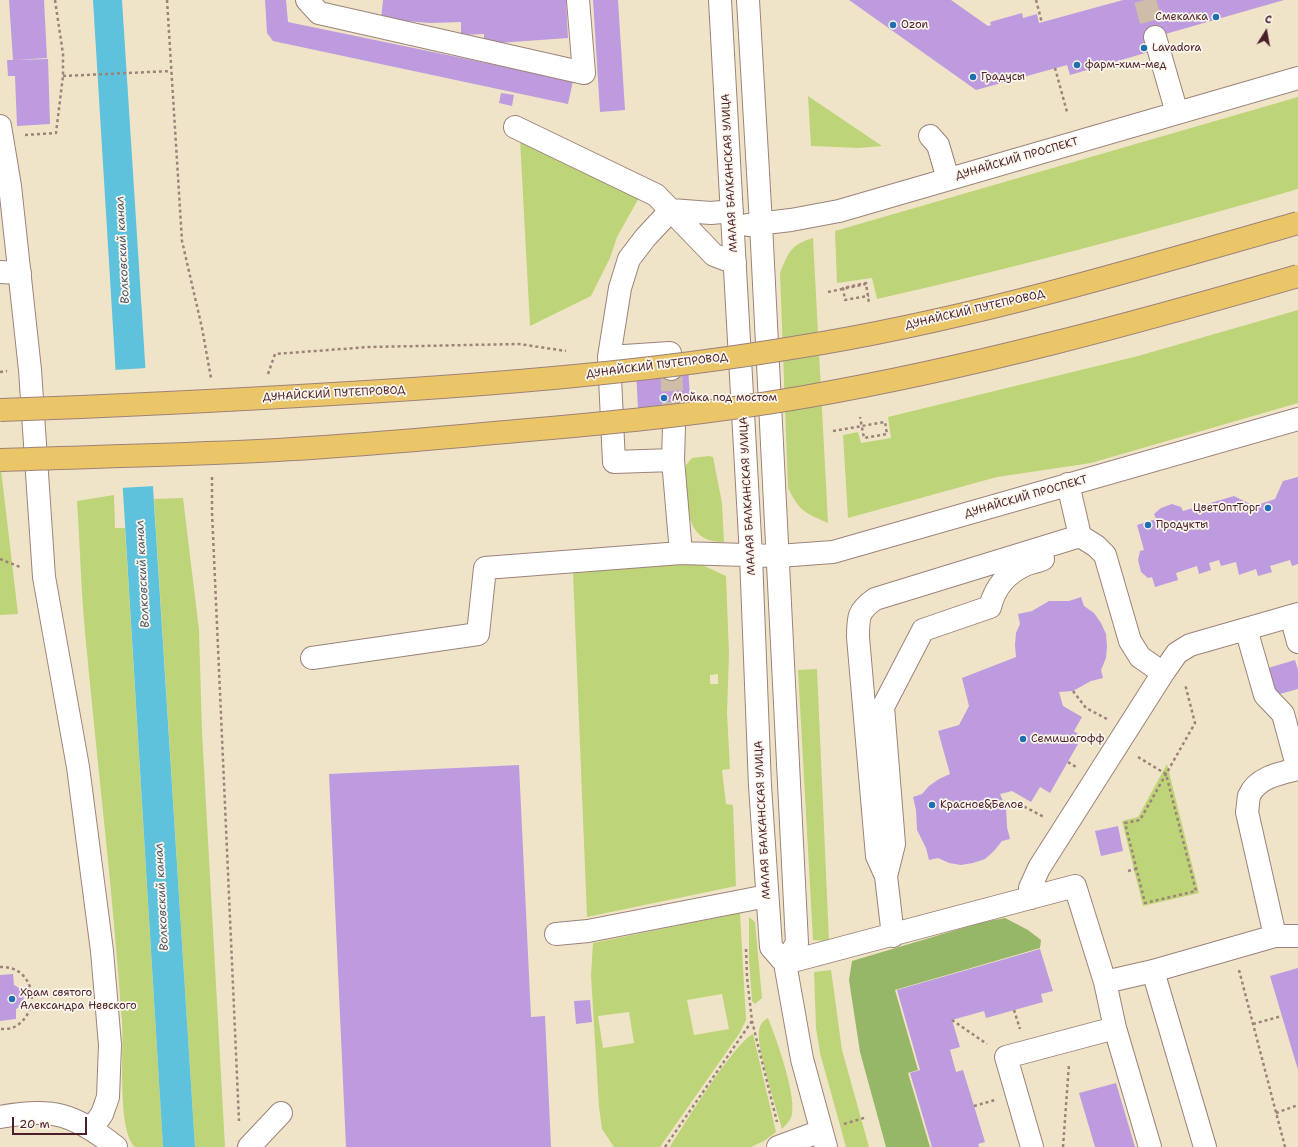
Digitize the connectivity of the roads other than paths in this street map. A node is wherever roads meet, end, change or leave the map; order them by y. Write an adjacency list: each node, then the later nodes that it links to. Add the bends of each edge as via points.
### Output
1 (307, 0): 2 (street, via 319,13 584,72)
2 (578, 0)
3 (720, 0): 14 (street, МАЛАЯ БАЛКАНСКАЯ УЛИЦА)
4 (748, 0): 16 (street)
5 (1155, 37): 7 (street)
6 (1298, 78): 7 (street, ДУНАЙСКИЙ ПРОСПЕКТ)
7 (1177, 113): 11 (street, ДУНАЙСКИЙ ПРОСПЕКТ)
8 (515, 127): 13 (street, via 656,196)
9 (1, 133): 12 (street)
10 (930, 136): 11 (street, via 938,145)
11 (948, 179): 16 (street, ДУНАЙСКИЙ ПРОСПЕКТ, via 822,215)
12 (5, 187): 18 (street)
13 (671, 210): 14 (street, ДУНАЙСКИЙ ПРОСПЕКТ); 17 (street, via 714,255); 20 (street, via 644,238 629,259 620,288)
14 (732, 219): 16 (street, ДУНАЙСКИЙ ПРОСПЕКТ); 17 (street, МАЛАЯ БАЛКАНСКАЯ УЛИЦА)
15 (1298, 223): 22 (main road, ДУНАЙСКИЙ ПУТЕПРОВОД, bridge, via 992,308 797,348 620,372 452,386 264,398)
16 (761, 224): 32 (street)
17 (735, 263): 31 (street, МАЛАЯ БАЛКАНСКАЯ УЛИЦА)
18 (10, 273): 51 (street, via 30,370 44,577 78,767 102,951 110,1044 108,1097 102,1114)
19 (1298, 276): 25 (main road, bridge, via 1177,311 996,357 808,397 668,417 453,437 259,451)
20 (609, 357): 21 (street, via 670,353); 26 (street, via 614,462)
21 (670, 369)
22 (0, 410)
23 (1298, 419): 27 (street, ДУНАЙСКИЙ ПРОСПЕКТ)
24 (674, 426): 26 (street)
25 (0, 460)
26 (673, 460): 30 (street)
27 (1068, 484): 28 (street); 32 (street, ДУНАЙСКИЙ ПРОСПЕКТ, via 833,552)
28 (1080, 536): 29 (street); 37 (street, via 1105,555 1130,641 1140,658)
29 (1049, 544): 38 (street, via 1042,560 1025,565 1003,579 994,593 990,607 924,630 883,707 894,844); 38 (street, via 875,599 863,607 858,620 859,653 877,856)
30 (681, 553): 31 (street, ДУНАЙСКИЙ ПРОСПЕКТ); 36 (street, ДУНАЙСКИЙ ПРОСПЕКТ, via 485,568 478,634)
31 (751, 556): 32 (street, ДУНАЙСКИЙ ПРОСПЕКТ); 39 (street, МАЛАЯ БАЛКАНСКАЯ УЛИЦА)
32 (778, 556): 45 (street, via 797,943)
33 (1294, 615): 34 (street); 35 (street)
34 (1246, 629): 37 (street, via 1190,645 1177,653); 43 (street, via 1265,695 1283,714 1298,769 1274,775 1258,784 1250,796 1247,812)
35 (1298, 642)
36 (312, 658)
37 (1163, 672): 40 (street, via 1034,878 1030,888)
38 (886, 876): 42 (street)
39 (767, 896): 41 (street, via 588,931); 45 (street, МАЛАЯ БАЛКАНСКАЯ УЛИЦА, via 771,947)
40 (1031, 898): 42 (street); 47 (street, via 1075,886)
41 (556, 934)
42 (893, 936): 45 (street)
43 (1275, 936): 44 (street); 46 (street)
44 (1298, 936)
45 (786, 963): 52 (street, via 796,1033)
46 (1153, 971): 47 (street); 58 (street)
47 (1105, 982): 48 (street)
48 (1115, 1028): 56 (street, via 1006,1057); 57 (street)
49 (281, 1113): 55 (street)
50 (0, 1117): 51 (street, via 25,1112 58,1114)
51 (92, 1128): 54 (street)
52 (824, 1139): 53 (street)
53 (788, 1144)
54 (116, 1147)
55 (250, 1147)
56 (1032, 1147)
57 (1150, 1147)
58 (1205, 1147)

